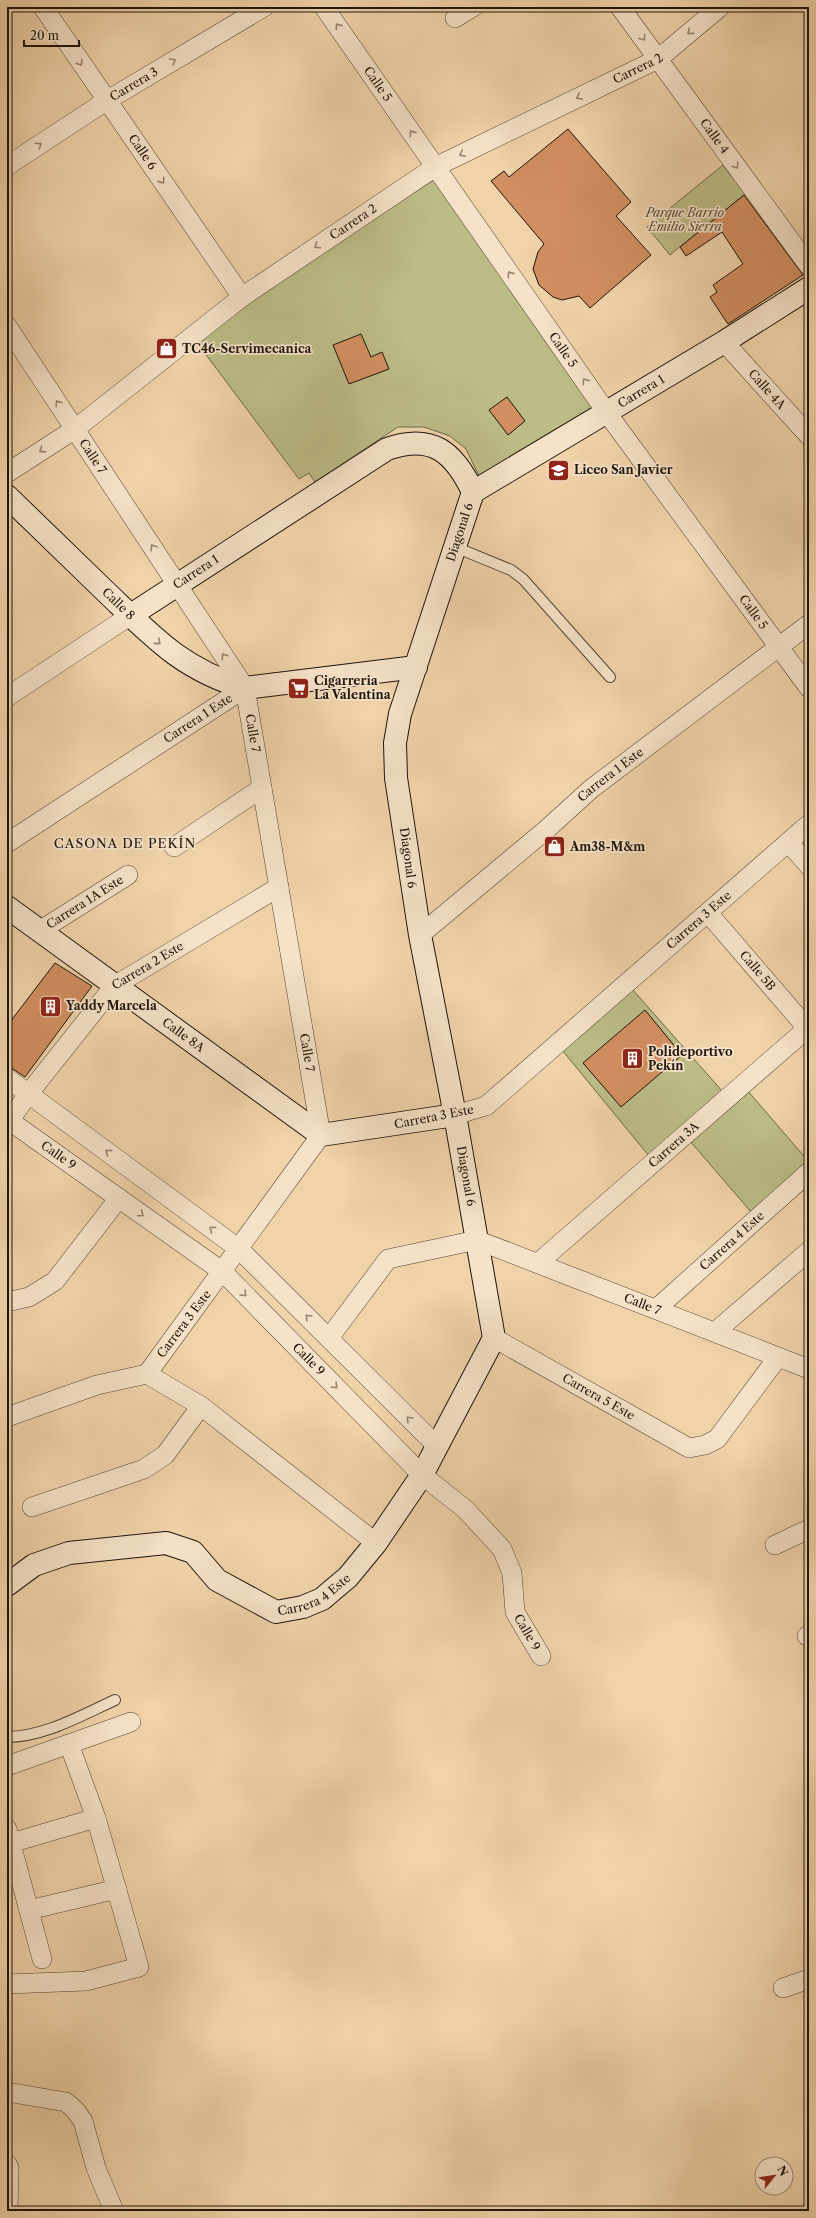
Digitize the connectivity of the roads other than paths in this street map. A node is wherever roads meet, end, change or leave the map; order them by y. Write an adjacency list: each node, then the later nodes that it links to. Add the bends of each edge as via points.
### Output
1 (43, 7): 9 (street, Calle 6, one-way to 9)
2 (264, 7): 9 (street, Carrera 3, one-way to 2)
3 (324, 7): 11 (street, Calle 5, one-way to 3)
4 (474, 7): 7 (street)
5 (620, 7): 8 (street, Calle 4, one-way to 8)
6 (720, 7): 8 (street, Carrera 2, one-way to 8)
7 (455, 18)
8 (658, 59): 11 (street, Carrera 2, one-way to 11); 12 (street, Calle 4, one-way to 12)
9 (106, 101): 10 (street, Carrera 3, one-way to 9); 14 (street, Calle 6, one-way to 14)
10 (7, 166)
11 (435, 167): 14 (street, Carrera 2, one-way to 14); 17 (street, Calle 5, one-way to 11)
12 (809, 266)
13 (809, 288): 16 (main road, Carrera 1)
14 (242, 297): 18 (street, Carrera 2)
15 (7, 326): 18 (street, Calle 7, one-way to 15)
16 (724, 342): 17 (main road, Carrera 1); 19 (street, Calle 4A)
17 (607, 412): 22 (main road, Carrera 1); 28 (street, Calle 5)
18 (75, 429): 21 (street, Carrera 2, one-way to 21); 25 (street, Calle 7, one-way to 18)
19 (809, 436)
20 (387, 449): 22 (main road, Diagonal 6, via 403,444 423,444 436,448 450,455 463,470); 25 (main road, Carrera 1)
21 (7, 472)
22 (473, 492): 24 (main road, Diagonal 6)
23 (7, 496): 26 (main road, Calle 8)
24 (455, 547): 29 (main road, Diagonal 6); 30 (lane, via 511,570 523,579)
25 (177, 585): 26 (main road, Carrera 1); 31 (street, Calle 7, one-way to 25)
26 (130, 615): 31 (main road, Calle 8, one-way to 31, via 152,637 203,673); 33 (street, Carrera 1)
27 (809, 624): 28 (street, Carrera 1 Este)
28 (779, 648): 32 (street, Calle 5); 45 (street, Carrera 1 Este, via 591,789)
29 (416, 667): 31 (main road, Carrera 1 Este); 45 (main road, Diagonal 6, via 400,714 395,743 396,778)
30 (610, 676)
31 (245, 688): 34 (street, Calle 7); 36 (street, Carrera 1 Este)
32 (809, 688)
33 (7, 697)
34 (262, 788): 38 (street); 41 (street, Calle 7)
35 (809, 824): 37 (street, Carrera 3 Este)
36 (7, 843)
37 (789, 843): 39 (street); 43 (street, Carrera 3 Este)
38 (174, 847)
39 (809, 866)
40 (128, 875): 44 (street, Carrera 1A Este)
41 (279, 887): 46 (street, Carrera 2 Este); 52 (street, Calle 7)
42 (7, 907): 44 (main road, Calle 8A)
43 (708, 913): 47 (street, Calle 5B); 50 (street, Carrera 3 Este, via 486,1106)
44 (41, 930): 46 (main road, Calle 8A)
45 (420, 935): 50 (main road, Diagonal 6)
46 (114, 986): 49 (street, Carrera 2 Este); 52 (main road, Calle 8A)
47 (808, 1027): 58 (street, Carrera 3A)
48 (7, 1078): 49 (street)
49 (28, 1093): 51 (street, Carrera 2 Este); 56 (street, one-way to 49)
50 (455, 1115): 52 (main road, Carrera 3 Este); 55 (main road, Diagonal 6)
51 (8, 1121): 54 (street, Calle 9)
52 (321, 1136): 56 (street, Carrera 3 Este)
53 (809, 1172): 61 (street, Carrera 4 Este)
54 (119, 1198): 59 (street, Calle 9, one-way to 59); 60 (street, via 55,1281 29,1297)
55 (477, 1240): 58 (street, Calle 7); 63 (street, via 388,1259); 64 (main road, Diagonal 6)
56 (239, 1249): 59 (street, Carrera 3 Este); 63 (street, one-way to 56)
57 (809, 1251): 62 (street)
58 (538, 1263): 61 (street, Calle 7)
59 (223, 1272): 67 (street, Carrera 3 Este); 71 (street, Calle 9, one-way to 71)
60 (7, 1302)
61 (656, 1309): 62 (street, Calle 7)
62 (715, 1332): 65 (street, Calle 7)
63 (329, 1338): 70 (street, one-way to 63)
64 (494, 1338): 65 (street, Carrera 5 Este, via 689,1448 717,1440); 70 (main road, Carrera 4 Este)
65 (778, 1357): 66 (street, Calle 7)
66 (809, 1369)
67 (147, 1374): 68 (street); 69 (street, via 97,1385)
68 (201, 1406): 72 (street, via 165,1455 144,1469); 74 (street)
69 (7, 1417)
70 (437, 1446): 71 (main road, Carrera 4 Este)
71 (422, 1475): 74 (main road, Carrera 4 Este); 77 (street, Calle 9, via 465,1509 502,1549 512,1573 515,1612)
72 (32, 1507)
73 (809, 1529): 75 (street)
74 (376, 1543): 76 (main road, Carrera 4 Este, via 348,1577 322,1599 303,1607 276,1612 217,1580 193,1552 166,1543 69,1552 34,1565)
75 (775, 1545)
76 (7, 1584)
77 (541, 1656)
78 (116, 1700): 80 (lane, via 24,1737)
79 (131, 1722): 81 (street)
80 (7, 1737)
81 (69, 1744): 82 (street); 83 (street)
82 (7, 1766)
83 (96, 1818): 84 (street); 85 (street)
84 (9, 1836): 86 (street)
85 (117, 1889): 86 (street); 89 (street, via 139,1967 86,1981)
86 (29, 1910): 87 (street)
87 (42, 1959)
88 (809, 1978): 90 (street)
89 (7, 1984)
90 (783, 1988)
91 (7, 2092): 94 (street, via 66,2102 75,2110 83,2121 96,2168)
92 (7, 2164): 93 (street)
93 (8, 2211)
94 (114, 2211)

